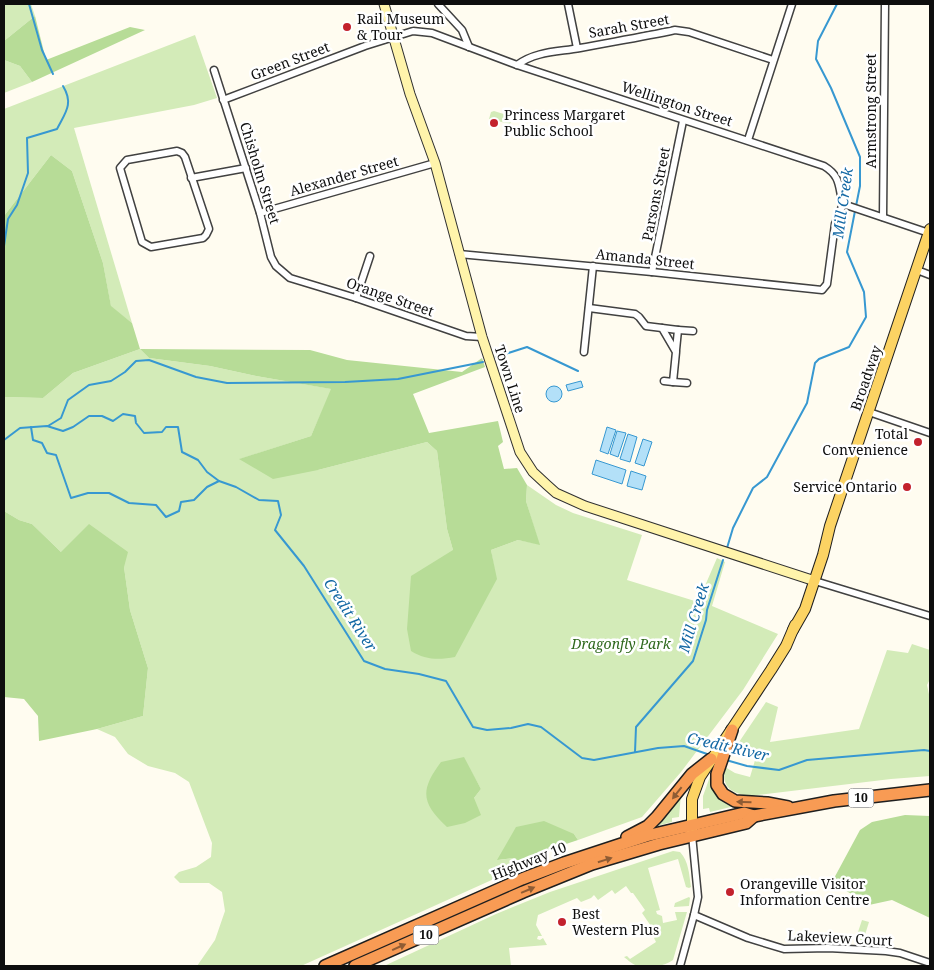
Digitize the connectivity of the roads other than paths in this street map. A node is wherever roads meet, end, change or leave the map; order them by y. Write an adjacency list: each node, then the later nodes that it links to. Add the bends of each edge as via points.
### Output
1 (384, 4): 6 (main road, Town Line)
2 (438, 4): 7 (street, via 462,30)
3 (568, 4): 8 (street)
4 (792, 4): 9 (street)
5 (885, 4): 20 (street, Armstrong Street)
6 (394, 36): 7 (street, Wellington Street, via 413,31 432,33); 12 (street, Green Street); 15 (main road, Town Line)
7 (469, 47): 10 (street, Wellington Street)
8 (577, 48): 9 (street, Sarah Street, via 678,30); 10 (street, Sarah Street, via 544,53)
9 (773, 60): 14 (street)
10 (518, 65): 13 (street, Wellington Street)
11 (214, 70): 12 (street, Chisholm Street)
12 (224, 100): 16 (street, Chisholm Street)
13 (683, 120): 14 (street, Wellington Street); 26 (street, Parsons Street)
14 (748, 140): 18 (street, Wellington Street, via 828,169 839,183)
15 (434, 163): 19 (street, Alexander Street); 22 (main road, Town Line)
16 (246, 168): 17 (street); 19 (street, Chisholm Street)
17 (191, 178): 17 (street, via 185,157 177,151 127,160 122,164 120,168 142,242 146,246 206,235 209,229)
18 (843, 204): 20 (street); 26 (street, Amanda Street, via 835,224 826,287 820,290)
19 (260, 214): 28 (street, Chisholm Street, via 274,262)
20 (883, 217): 21 (street)
21 (930, 231): 25 (main road, Broadway)
22 (459, 254): 24 (street, Amanda Street); 34 (main road, Town Line)
23 (370, 256): 29 (street)
24 (593, 266): 26 (street, Amanda Street); 30 (street)
25 (917, 270): 27 (street); 40 (main road, Broadway)
26 (652, 272)
27 (930, 274)
28 (290, 278): 29 (street, Orange Street)
29 (356, 298): 34 (street, Orange Street, via 466,336)
30 (589, 308): 31 (street, via 634,314 646,326); 35 (street)
31 (662, 328): 32 (street); 36 (street)
32 (678, 330): 33 (street); 36 (street)
33 (693, 331)
34 (482, 337): 42 (main road, Town Line, via 520,452 533,472 556,493 585,506)
35 (584, 352)
36 (676, 352): 38 (street)
37 (664, 381): 38 (street)
38 (673, 382): 39 (street)
39 (687, 383)
40 (869, 412): 41 (street); 42 (main road, Broadway)
41 (930, 433)
42 (812, 581): 43 (street); 44 (main road, Broadway, via 786,646)
43 (930, 616)
44 (732, 730): 45 (highway)
45 (718, 757): 47 (highway, one-way to 45, via 735,801 723,794 716,780); 48 (main road, via 700,776 695,788); 49 (highway, one-way to 49, via 692,774 648,826)
46 (930, 790): 47 (highway, Highway 10 / 10)
47 (792, 808): 48 (highway, Highway 10 / 10, via 754,816 744,813)
48 (692, 830): 49 (highway, Highway 10 / 10, via 646,836); 50 (street, via 698,891); 53 (highway, Highway 10 / 10, one-way to 48, via 559,876)
49 (605, 850): 52 (highway, Highway 10 / 10, via 522,878)
50 (694, 915): 51 (street, Lakeview Court, via 784,949 886,951); 54 (street)
51 (930, 964)
52 (325, 966)
53 (354, 966)
54 (680, 966)

